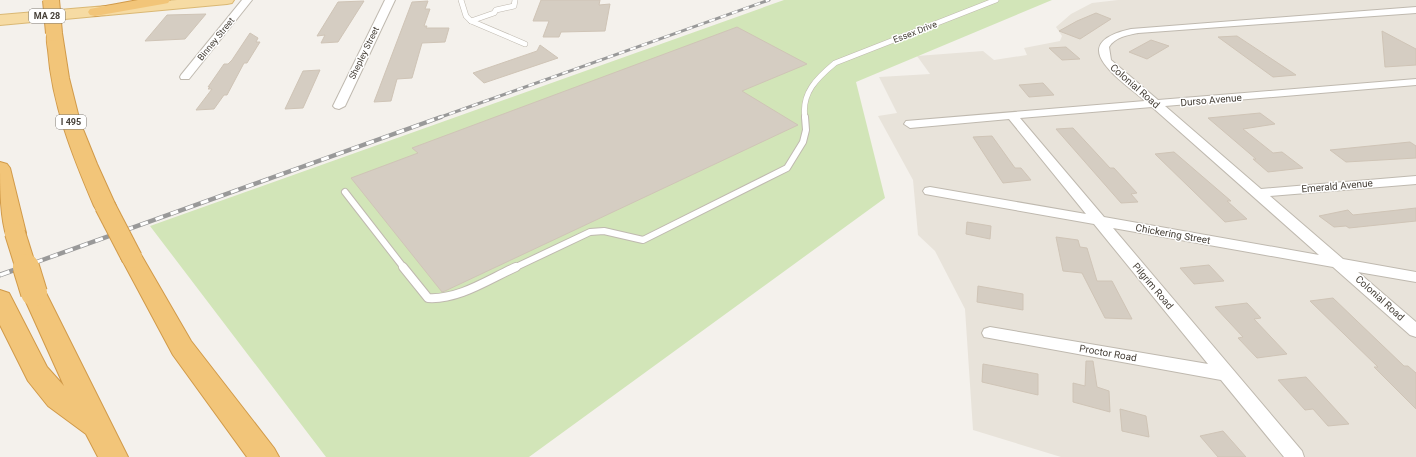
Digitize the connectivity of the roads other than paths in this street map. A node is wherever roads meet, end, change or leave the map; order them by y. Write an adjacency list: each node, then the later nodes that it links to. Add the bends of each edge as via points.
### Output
1 (51, 0): 34 (highway, I 495, bridge, via 56,63 71,124 105,206 182,348)
2 (163, 0): 10 (highway)
3 (227, 0): 10 (main road, MA 28)
4 (247, 0): 14 (street, Binney Street)
5 (390, 0): 17 (street, Shepley Street)
6 (461, 0): 12 (lane, via 466,16)
7 (515, 0): 12 (lane, via 514,6 496,10)
8 (996, 0): 23 (lane, Essex Drive, via 835,63 815,79 808,93 803,109 807,130 802,145 787,168 643,240 604,231 590,232 467,290 442,299 428,298)
9 (1416, 10): 16 (street, Colonial Road, via 1138,30 1113,37 1104,44 1102,52 1106,61)
10 (95, 12): 11 (main road, MA 28)
11 (0, 20)
12 (472, 21): 13 (lane)
13 (525, 44)
14 (185, 77)
15 (1416, 82): 16 (street, Durso Avenue)
16 (1156, 104): 18 (street, Durso Avenue); 24 (street, Colonial Road)
17 (339, 106)
18 (1012, 116): 19 (street, Durso Avenue); 25 (street, Pilgrim Road)
19 (910, 124)
20 (0, 168): 32 (highway, bridge, via 15,233 34,293)
21 (1416, 180): 24 (street, Emerald Avenue)
22 (930, 191): 25 (street, Chickering Street)
23 (345, 192)
24 (1259, 193): 26 (street, Colonial Road)
25 (1099, 221): 26 (street, Chickering Street); 31 (street, Pilgrim Road)
26 (1341, 264): 27 (street, Chickering Street); 29 (street, Colonial Road)
27 (1416, 277)
28 (1, 301): 32 (highway, via 37,374 58,398)
29 (1416, 331)
30 (990, 333): 31 (street, Proctor Road)
31 (1226, 374): 35 (street, Pilgrim Road)
32 (97, 427): 33 (highway)
33 (113, 457)
34 (264, 457)
35 (1295, 457)

